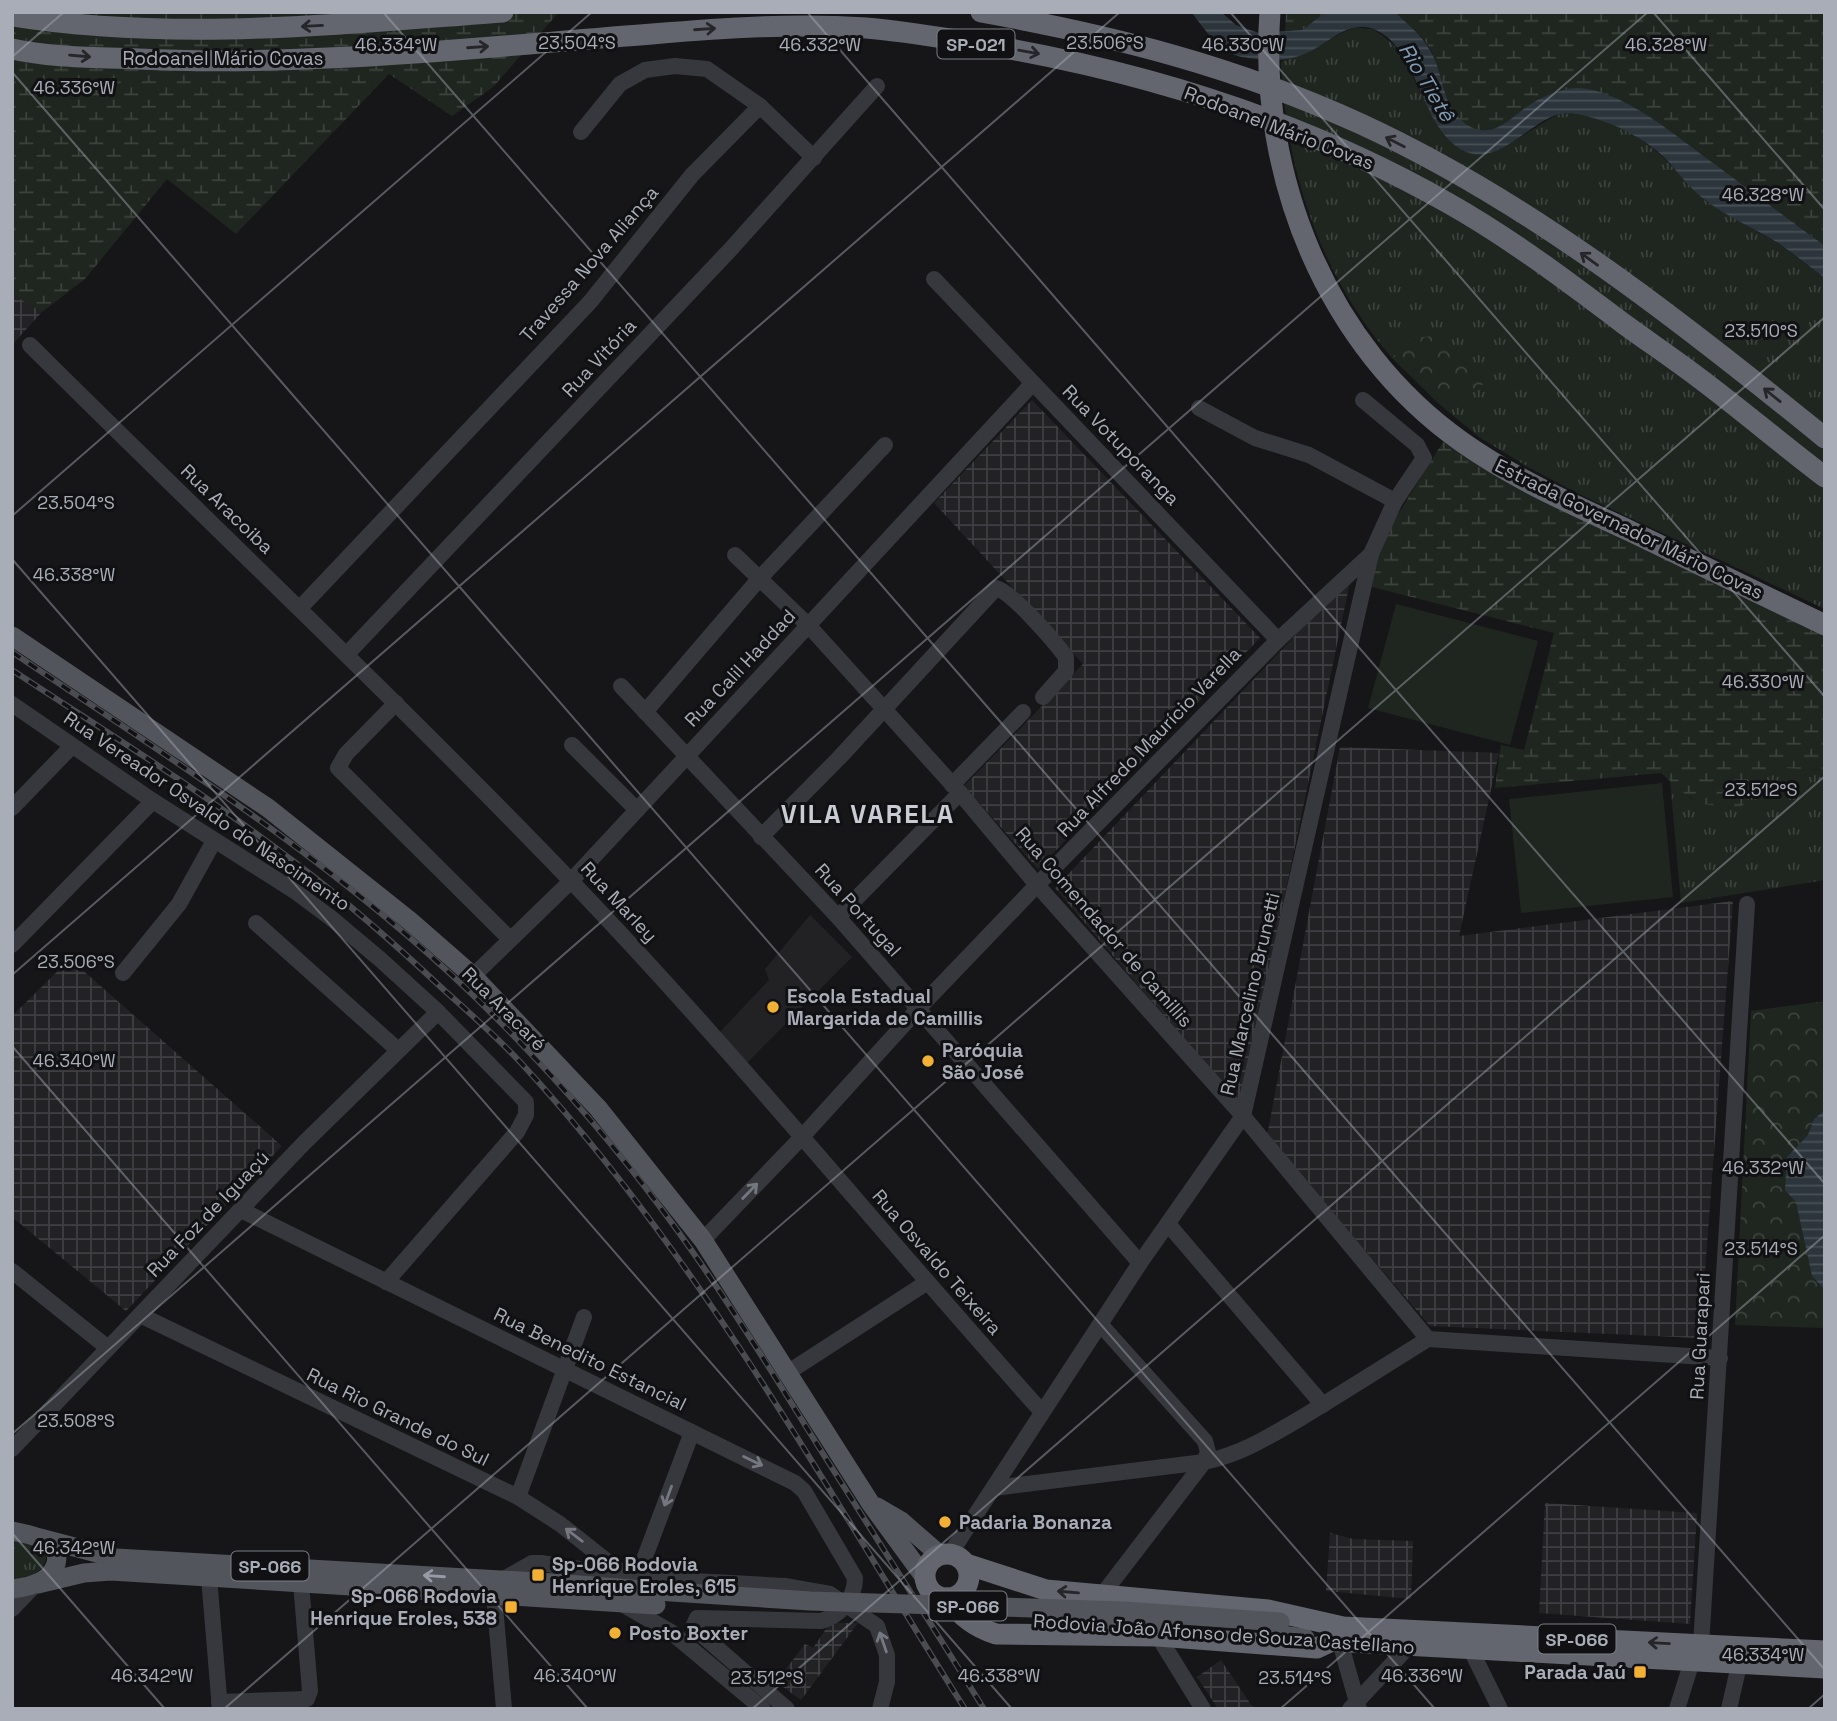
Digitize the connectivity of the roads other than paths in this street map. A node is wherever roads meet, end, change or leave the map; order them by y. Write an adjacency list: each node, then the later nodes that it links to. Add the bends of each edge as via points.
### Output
1 (503, 12): 4 (highway, Rodoanel Mário Covas, one-way to 4, via 198,29 75,24)
2 (981, 12): 15 (highway, Rodoanel Mário Covas / SP-021, one-way to 2, bridge, via 1735,364 1511,205 1362,125 1160,50)
3 (1270, 12): 23 (highway, Estrada Governador Mário Covas, via 1273,115 1288,192 1309,253 1379,366 1459,440 1510,473)
4 (12, 16)
5 (12, 48): 17 (highway, Rodoanel Mário Covas / SP-021, one-way to 17, bridge, via 91,57 246,61 717,29 864,28 1051,56 1127,74 1230,105 1312,137 1449,203 1565,279)
6 (877, 86): 9 (street, Rua Vitória)
7 (760, 107): 8 (street, via 707,69 675,66 645,70 620,84); 9 (street); 22 (street, Travessa Nova Aliança, via 692,174 590,302)
8 (581, 132)
9 (814, 158): 27 (street, Rua Vitória)
10 (934, 279): 12 (street, Rua Votuporanga)
11 (30, 345): 22 (street, Rua Aracoiba)
12 (1033, 383): 24 (street, Rua Calil Haddad); 26 (street, Rua Votuporanga)
13 (1363, 401): 18 (street, Rua Marcelino Brunetti, via 1424,455)
14 (1199, 408): 18 (street, via 1255,438 1309,455)
15 (1825, 438)
16 (885, 445): 21 (street)
17 (1825, 478)
18 (1395, 501): 19 (street, Rua Marcelino Brunetti)
19 (1371, 554): 26 (street, Rua Alfredo Maurício Varella); 56 (street, Rua Marcelino Brunetti)
20 (735, 555): 21 (street, Rua Comendador de Camillis)
21 (760, 578): 24 (street, Rua Comendador de Camillis); 33 (street)
22 (300, 608): 27 (street, Rua Aracoiba)
23 (1825, 625)
24 (809, 626): 32 (street, Rua Comendador de Camillis); 37 (street, Rua Calil Haddad)
25 (12, 636): 52 (main road, Rua Aracaré, via 268,808)
26 (1278, 640): 45 (street, Rua Alfredo Maurício Varella)
27 (347, 654): 30 (street, Rua Aracoiba)
28 (621, 686): 33 (street, Rua Portugal)
29 (1043, 697): 32 (street, via 1066,671 1064,654 1006,592 996,588)
30 (396, 703): 44 (street, Rua Marley); 49 (street, via 338,768)
31 (12, 704): 36 (street, Rua Vereador Osvaldo do Nascimento)
32 (884, 708): 38 (street, Rua Comendador de Camillis); 42 (street)
33 (645, 712): 37 (street, Rua Portugal)
34 (1023, 712): 38 (street)
35 (572, 745): 41 (street)
36 (72, 746): 39 (street, Rua Vereador Osvaldo do Nascimento); 40 (street)
37 (687, 756): 41 (street, Rua Calil Haddad); 42 (street, Rua Portugal)
38 (956, 789): 45 (street, Rua Comendador de Camillis); 47 (street)
39 (153, 801): 43 (street, Rua Vereador Osvaldo do Nascimento); 50 (street)
40 (12, 808)
41 (638, 810): 44 (street, Rua Calil Haddad)
42 (761, 837): 47 (street, Rua Portugal)
43 (214, 841): 51 (street, via 179,904); 54 (street, Rua Vereador Osvaldo do Nascimento, via 331,918)
44 (571, 881): 49 (street, Rua Calil Haddad); 57 (street, Rua Marley)
45 (1037, 885): 53 (street, Rua Alfredo Maurício Varella); 56 (street, Rua Comendador de Camillis)
46 (1747, 904): 70 (street, Rua Guarapari)
47 (838, 916): 53 (street, Rua Portugal)
48 (256, 923): 55 (street)
49 (510, 939): 52 (street, Rua Calil Haddad)
50 (12, 945)
51 (123, 973)
52 (473, 976): 60 (main road, Rua Aracaré, via 598,1108)
53 (918, 1009): 57 (street, Rua Alfredo Maurício Varella); 61 (street, Rua Portugal)
54 (438, 1012): 55 (street, Rua Foz de Iguaçú); 63 (street, Rua Vereador Osvaldo do Nascimento, via 526,1102 526,1115 517,1132)
55 (398, 1050): 58 (street, Rua Foz de Iguaçú)
56 (1243, 1116): 59 (street, Rua Marcelino Brunetti); 68 (street, Rua Comendador de Camillis)
57 (802, 1138): 60 (street, Rua Alfredo Maurício Varella, one-way to 57); 64 (street, Rua Osvaldo Teixeira)
58 (241, 1210): 63 (street, Rua Benedito Estancial); 65 (street, Rua Foz de Iguaçú)
59 (1168, 1224): 61 (street, Rua Marcelino Brunetti); 73 (street)
60 (703, 1240): 72 (main road, Rua Aracaré)
61 (1140, 1263): 67 (street, Rua Marcelino Brunetti)
62 (12, 1271): 69 (street)
63 (386, 1282): 71 (street, Rua Benedito Estancial)
64 (926, 1283): 72 (street); 74 (street, Rua Osvaldo Teixeira)
65 (140, 1315): 69 (street, Rua Foz de Iguaçú); 79 (street, Rua Rio Grande do Sul)
66 (584, 1317): 71 (street)
67 (1101, 1325): 74 (street, Rua Marcelino Brunetti); 77 (street, via 1205,1441 1208,1452)
68 (1428, 1339): 70 (street); 73 (street)
69 (108, 1348): 76 (street, Rua Foz de Iguaçú)
70 (1720, 1358): 102 (street, Rua Guarapari)
71 (564, 1370): 75 (street, Rua Benedito Estancial); 79 (street)
72 (787, 1373): 80 (main road, Rua Aracaré)
73 (1323, 1405): 77 (street, via 1249,1448)
74 (1042, 1412): 78 (street, Rua Marcelino Brunetti)
75 (692, 1432): 85 (street, one-way to 85); 95 (street, Rua Benedito Estancial, one-way to 95, via 785,1477 804,1491 855,1578)
76 (16, 1438)
77 (1204, 1462): 78 (street); 91 (street)
78 (994, 1488): 83 (street, Rua Marcelino Brunetti)
79 (518, 1497): 85 (street, Rua Rio Grande do Sul, one-way to 79)
80 (871, 1504): 83 (main road, Rua Aracaré); 86 (main road, Rua Aracaré)
81 (12, 1531): 82 (main road, SP-066)
82 (40, 1538): 88 (main road, via 54,1549 57,1563); 89 (main road, Rodovia João Afonso de Souza Castellano / SP-066, one-way to 82, via 116,1558)
83 (952, 1558): 86 (highway, via 927,1566); 91 (highway, one-way to 83, via 1046,1590); 93 (highway, via 969,1579 961,1593)
84 (209, 1577): 87 (main road, Rodovia João Afonso de Souza Castellano / SP-066); 88 (main road, Rodovia João Afonso de Souza Castellano / SP-066, via 111,1571); 105 (street)
85 (632, 1577): 89 (street, via 532,1563); 95 (street, via 785,1586 830,1594)
86 (925, 1578): 93 (highway, via 932,1592)
87 (301, 1583): 89 (main road, Rodovia João Afonso de Souza Castellano / SP-066); 105 (street, via 307,1699)
88 (36, 1585): 90 (main road, SP-066); 96 (street)
89 (498, 1587): 92 (main road, Rodovia João Afonso de Souza Castellano / SP-066); 94 (main road, Rodovia João Afonso de Souza Castellano / SP-066); 107 (street)
90 (12, 1589)
91 (1102, 1595): 98 (highway, via 1268,1610)
92 (656, 1598): 94 (main road, Rodovia João Afonso de Souza Castellano / SP-066); 98 (main road, Rodovia João Afonso de Souza Castellano / SP-066, bridge, via 1276,1628)
93 (947, 1598): 97 (highway, via 968,1622 996,1634)
94 (620, 1603): 108 (street, via 671,1632)
95 (846, 1604): 109 (street, via 821,1621 697,1618 693,1627); 110 (street, one-way to 95, via 887,1682 883,1641 877,1626)
96 (12, 1609)
97 (1158, 1636): 98 (highway, via 1317,1648); 111 (street)
98 (1334, 1636): 99 (highway, Rodovia João Afonso de Souza Castellano / SP-066); 102 (highway, Rodovia João Afonso de Souza Castellano / SP-066, one-way to 98); 106 (street)
99 (1409, 1646): 100 (highway, Rodovia João Afonso de Souza Castellano / SP-066); 106 (street)
100 (1471, 1650): 102 (highway, Rodovia João Afonso de Souza Castellano / SP-066); 112 (street)
101 (1825, 1651): 102 (highway, Rodovia João Afonso de Souza Castellano / SP-066)
102 (1697, 1653): 103 (highway, Rodovia João Afonso de Souza Castellano / SP-066); 113 (street, Rua Guarapari)
103 (1739, 1665): 104 (highway, Rodovia João Afonso de Souza Castellano / SP-066); 114 (street)
104 (1825, 1668)
105 (220, 1705)
106 (1355, 1706)
107 (504, 1709)
108 (763, 1709)
109 (787, 1709)
110 (880, 1709)
111 (1203, 1709)
112 (1500, 1709)
113 (1677, 1709)
114 (1728, 1709)

